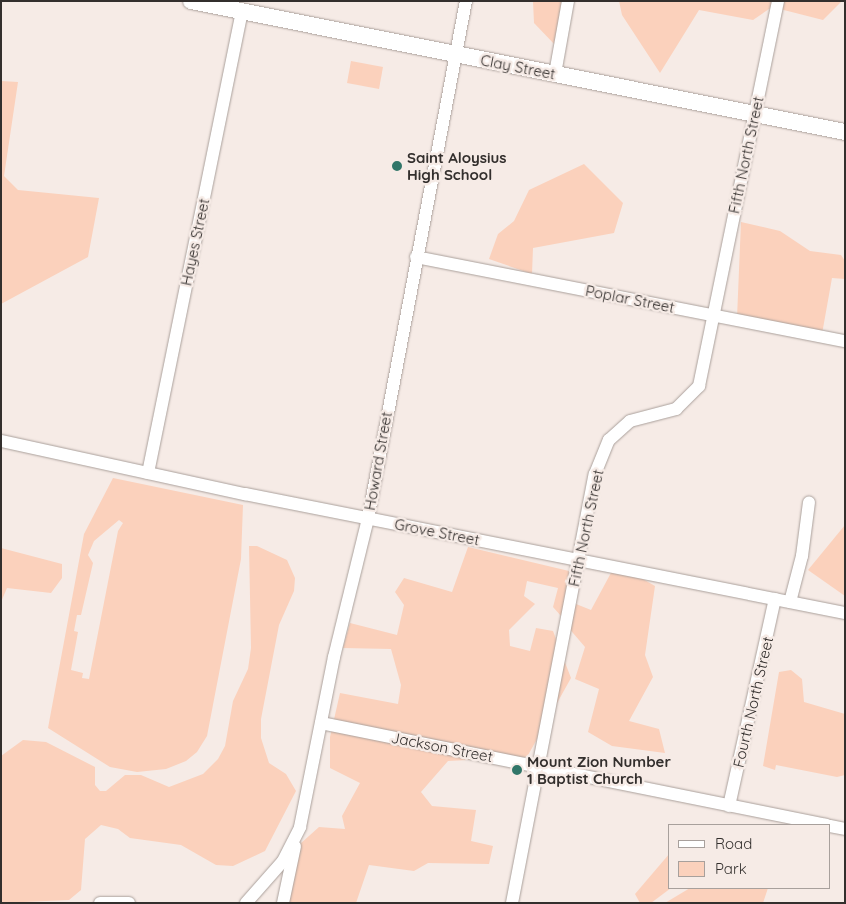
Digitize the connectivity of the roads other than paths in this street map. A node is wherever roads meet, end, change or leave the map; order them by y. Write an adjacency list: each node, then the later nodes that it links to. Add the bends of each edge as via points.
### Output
1 (191, 1): 5 (main road, Clay Street)
2 (466, 1): 6 (street, Howard Street)
3 (568, 1): 7 (street)
4 (778, 1): 8 (street, Fifth North Street)
5 (252, 9): 6 (main road, Clay Street); 14 (street, Hayes Street)
6 (455, 54): 7 (main road, Clay Street); 10 (street, Howard Street)
7 (555, 74): 8 (main road, Clay Street)
8 (755, 114): 9 (main road, Clay Street); 11 (street, Fifth North Street)
9 (845, 132)
10 (416, 258): 11 (street, Poplar Street); 16 (street, Howard Street)
11 (713, 316): 12 (street, Poplar Street); 17 (street, Fifth North Street, via 699,386 676,409 630,421 609,440 595,474)
12 (845, 341)
13 (1, 442): 14 (street, Grove Street)
14 (148, 473): 16 (street, Grove Street)
15 (810, 502): 19 (street, via 802,556)
16 (368, 519): 17 (street, Grove Street); 21 (street, Howard Street)
17 (579, 560): 18 (street, Grove Street); 22 (street, Fifth North Street)
18 (775, 599): 19 (street, Grove Street); 23 (street, Fourth North Street)
19 (790, 602): 20 (street, Grove Street)
20 (845, 613)
21 (321, 723): 22 (street, Jackson Street); 25 (street, Howard Street)
22 (538, 766): 23 (street, Jackson Street); 32 (street, Fifth North Street)
23 (729, 806): 24 (street, Jackson Street)
24 (818, 824)
25 (300, 827): 30 (street, Howard Street, via 283,861); 31 (street)
26 (831, 827): 27 (street, Jackson Street)
27 (845, 829)
28 (100, 903): 29 (street)
29 (129, 903)
30 (246, 903)
31 (282, 903)
32 (512, 903)

